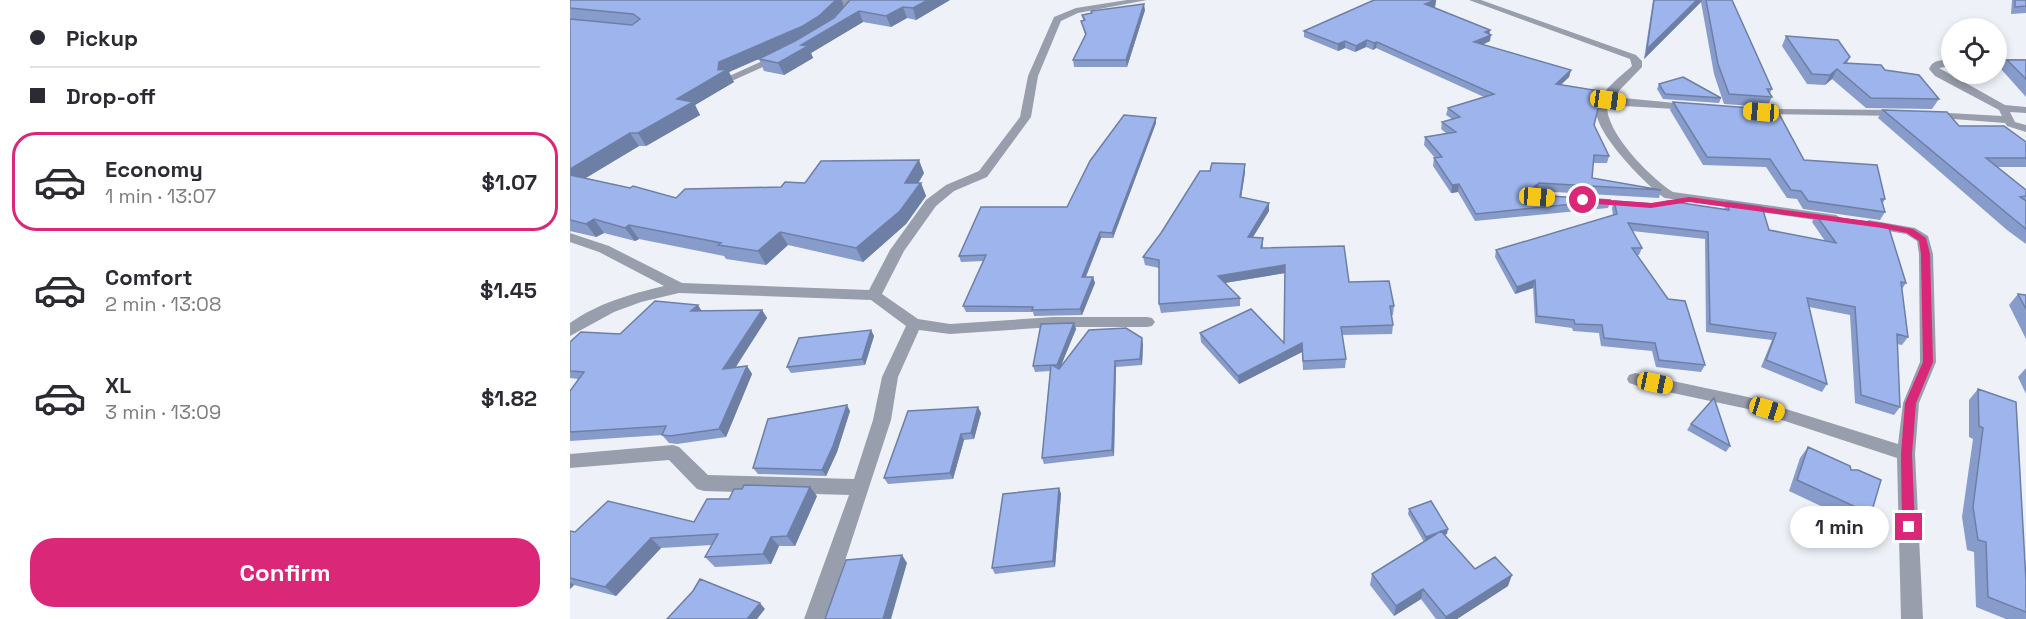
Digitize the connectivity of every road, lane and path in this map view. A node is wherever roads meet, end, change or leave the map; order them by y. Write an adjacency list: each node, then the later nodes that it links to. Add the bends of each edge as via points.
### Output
1 (821, 0): 2 (street)
2 (857, 0): 5 (street)
3 (1143, 0): 24 (street, via 1076,11 1057,19 1033,76 1025,117 983,174 950,188 931,203 897,250)
4 (1473, 0): 13 (street, via 1633,57 1636,67)
5 (843, 17)
6 (789, 52): 11 (street)
7 (2007, 62): 8 (street)
8 (2026, 62)
9 (1941, 63): 10 (street, via 1934,69)
10 (1941, 75)
11 (730, 78)
12 (1958, 84): 15 (street)
13 (1608, 100): 14 (street); 20 (street, via 1601,111 1605,124 1651,182 1669,195)
14 (1707, 108)
15 (2003, 108): 16 (street); 18 (street)
16 (2026, 110)
17 (1750, 111): 18 (street, via 1905,113)
18 (2008, 120): 19 (street)
19 (2026, 129)
20 (1689, 199): 21 (street); 29 (street, via 1910,231 1923,240 1928,362 1911,403)
21 (1660, 204)
22 (570, 237): 23 (street, via 604,249)
23 (679, 288): 24 (street); 27 (street, via 615,305)
24 (874, 295): 26 (street)
25 (1147, 322): 26 (street, via 1053,322 950,329)
26 (914, 324): 31 (street, via 890,377 882,420)
27 (570, 331)
28 (1635, 379): 29 (street, via 1748,403)
29 (1906, 454): 33 (street)
30 (570, 461): 31 (street, via 673,452 704,483)
31 (861, 487): 32 (street)
32 (815, 619)
33 (1912, 619)

